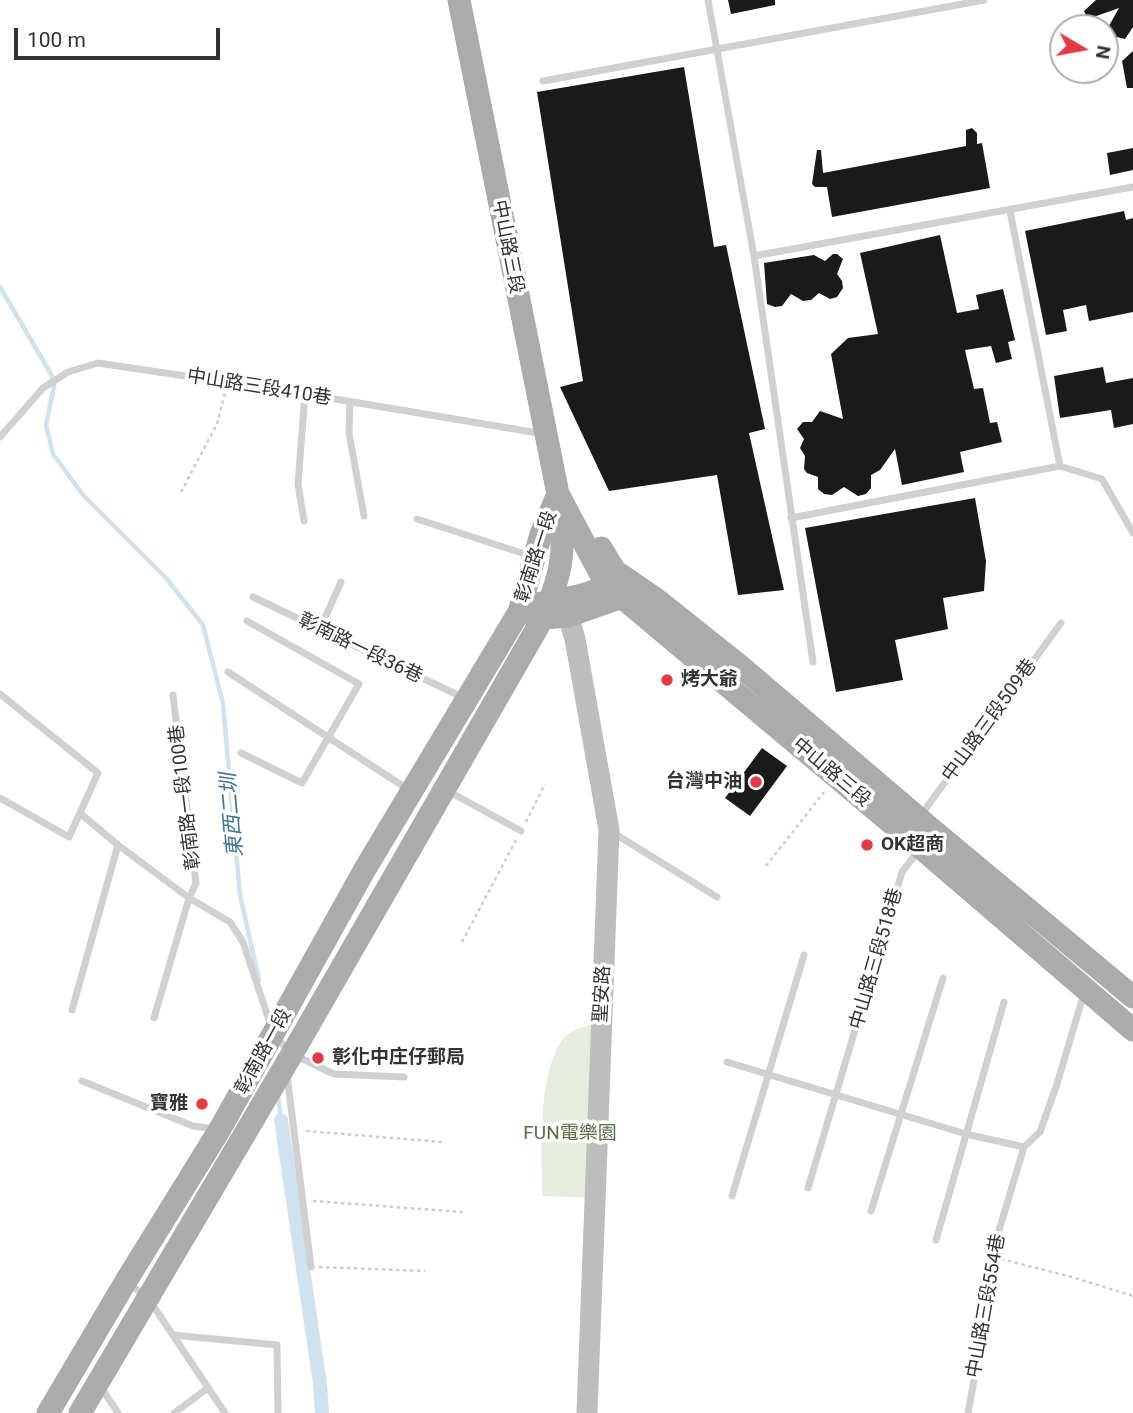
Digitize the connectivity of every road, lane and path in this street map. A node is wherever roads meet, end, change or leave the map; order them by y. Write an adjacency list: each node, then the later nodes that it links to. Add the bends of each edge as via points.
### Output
1 (459, 0): 12 (main road, 中山路三段)
2 (708, 0): 4 (lane)
3 (984, 0): 4 (lane)
4 (717, 49): 5 (lane); 8 (lane)
5 (543, 81)
6 (1133, 187): 7 (lane)
7 (1010, 211): 8 (lane); 14 (lane)
8 (754, 256): 18 (lane)
9 (228, 383): 10 (lane, 中山路三段410巷); 13 (lane, 中山路三段410巷, via 98,363 68,372 43,388); 15 (path, via 217,424)
10 (305, 394): 11 (lane, 中山路三段410巷); 20 (lane, via 298,484)
11 (350, 403): 12 (lane, 中山路三段410巷); 17 (lane, via 349,433)
12 (544, 434): 16 (main road, 中山路三段)
13 (0, 437)
14 (1060, 466): 18 (lane); 21 (lane, via 1102,479)
15 (181, 492)
16 (558, 494): 22 (main road, 彰南路一段); 24 (main road, 中山路三段, via 580,540); 26 (main road, 彰南路一段, via 563,534)
17 (364, 516)
18 (791, 518): 31 (lane)
19 (417, 519): 22 (lane)
20 (304, 521)
21 (1133, 533)
22 (535, 557): 27 (main road, 彰南路一段)
23 (341, 582): 30 (lane)
24 (618, 584): 26 (main road); 38 (main road, 中山路三段); 46 (main road, 中山路三段, via 656,599 739,665)
25 (253, 597): 30 (lane, 彰南路一段36巷)
26 (557, 603): 27 (main road); 40 (main road, 彰南路一段); 44 (street, 聖安路, via 575,639)
27 (519, 611): 35 (main road, 彰南路一段)
28 (247, 621): 36 (lane, via 359,684)
29 (1061, 623): 46 (lane, 中山路三段509巷)
30 (320, 629): 35 (lane, 彰南路一段36巷)
31 (813, 662)
32 (228, 672): 36 (lane)
33 (0, 694): 43 (lane, via 98,773)
34 (173, 695): 50 (lane, 彰南路一段100巷, via 196,883)
35 (468, 700): 41 (main road, 彰南路一段)
36 (327, 737): 37 (lane, via 302,783); 41 (lane)
37 (241, 753)
38 (835, 777): 46 (main road, 中山路三段); 48 (path)
39 (545, 784): 45 (path)
40 (443, 788): 45 (lane); 62 (main road, 彰南路一段)
41 (412, 792): 61 (main road, 彰南路一段)
42 (0, 798): 43 (lane, via 69,837)
43 (81, 814): 47 (lane, 彰南路一段100巷)
44 (609, 830): 49 (lane); 96 (street, 聖安路)
45 (521, 831): 51 (path)
46 (923, 831): 53 (main road, 中山路三段); 55 (main road, 中山路三段); 67 (lane, 中山路三段518巷, via 902,872)
47 (118, 845): 50 (lane, 彰南路一段100巷); 58 (lane)
48 (766, 866)
49 (717, 897)
50 (189, 898): 59 (lane); 61 (lane, 彰南路一段100巷, via 230,922 243,943)
51 (462, 942)
52 (804, 955): 64 (lane)
53 (1100, 969): 55 (lane, 中山路三段554巷); 56 (main road, 中山路三段)
54 (943, 978): 68 (lane)
55 (1084, 990): 60 (main road, 中山路三段); 74 (lane, 中山路三段554巷, via 1040,1132)
56 (1133, 997)
57 (1004, 1002): 71 (lane)
58 (72, 1010)
59 (154, 1018)
60 (1133, 1030)
61 (275, 1036): 62 (lane, 彰南路一段100巷); 69 (main road, 彰南路一段)
62 (292, 1054): 65 (lane, via 334,1074); 70 (lane, via 287,1075); 72 (main road, 彰南路一段)
63 (727, 1062): 64 (lane)
64 (768, 1075): 67 (lane); 76 (lane)
65 (404, 1077)
66 (82, 1081): 69 (lane, via 193,1126)
67 (837, 1096): 68 (lane); 75 (lane, 中山路三段518巷)
68 (901, 1115): 71 (lane); 78 (lane)
69 (220, 1129): 72 (lane); 84 (main road, 彰南路一段)
70 (294, 1130): 73 (path); 77 (lane)
71 (966, 1134): 74 (lane); 80 (lane)
72 (243, 1138): 86 (main road, 彰南路一段)
73 (442, 1142)
74 (1024, 1147): 81 (lane, 中山路三段554巷)
75 (808, 1188)
76 (732, 1196)
77 (303, 1200): 79 (path); 82 (lane)
78 (871, 1211)
79 (463, 1212)
80 (936, 1240)
81 (991, 1257): 85 (path); 97 (lane, 中山路三段554巷)
82 (311, 1267): 83 (path)
83 (425, 1271)
84 (126, 1282): 86 (lane); 90 (main road, 彰南路一段)
85 (1133, 1296)
86 (148, 1298): 87 (lane); 88 (main road, 彰南路一段)
87 (173, 1335): 89 (lane); 95 (lane, via 277,1345)
88 (98, 1382): 91 (main road, 彰南路一段); 92 (lane)
89 (208, 1388): 93 (lane); 94 (lane)
90 (48, 1413)
91 (80, 1413)
92 (118, 1413)
93 (174, 1413)
94 (225, 1413)
95 (278, 1413)
96 (587, 1413)
97 (968, 1413)

